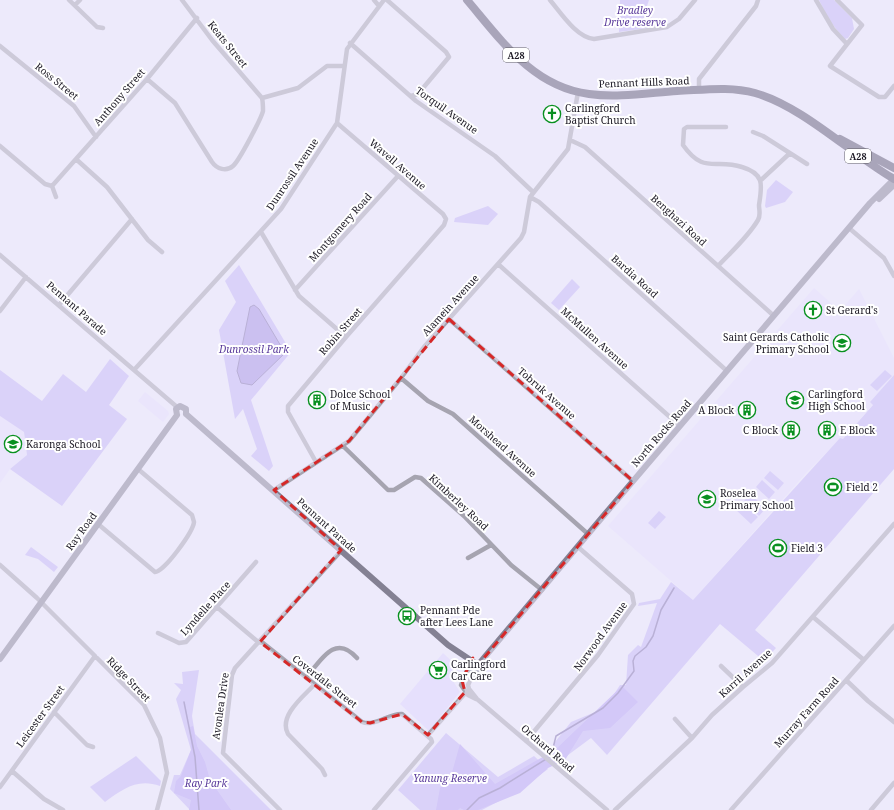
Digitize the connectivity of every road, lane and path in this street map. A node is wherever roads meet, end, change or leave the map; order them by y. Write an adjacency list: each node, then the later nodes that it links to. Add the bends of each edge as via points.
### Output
1 (69, 0): 12 (street)
2 (80, 0): 12 (street)
3 (182, 0): 14 (street, Keats Street)
4 (374, 0): 13 (street)
5 (385, 0): 13 (street, Dunrossil Avenue); 24 (street, via 449,57 418,94)
6 (467, 0): 23 (highway, Pennant Hills Road / A28, via 528,68 553,84)
7 (550, 0): 8 (street, via 579,32 587,38 594,39 667,27 679,19)
8 (695, 0)
9 (758, 0): 22 (street, via 756,6 699,78)
10 (816, 0): 17 (street, via 832,29)
11 (837, 0): 17 (street, via 862,25)
12 (75, 5): 15 (street, via 97,27)
13 (379, 6): 16 (street, Dunrossil Avenue)
14 (197, 18): 20 (street, Anthony Street); 25 (street, Keats Street, via 212,40)
15 (103, 28)
16 (350, 43): 19 (street, Dunrossil Avenue); 24 (street, Torquil Avenue)
17 (847, 44): 21 (street, via 830,66 880,98)
18 (0, 46): 30 (street, Ross Street, via 74,106)
19 (344, 66): 25 (street, via 328,66 298,88); 26 (street, Dunrossil Avenue)
20 (147, 78): 25 (street, via 175,104 212,162 222,169 233,166 238,159 262,113); 30 (street, Anthony Street)
21 (894, 86)
22 (699, 90): 23 (highway, Pennant Hills Road / A28, via 606,95); 28 (highway, Pennant Hills Road / A28, via 730,89 756,94 782,104)
23 (578, 92): 31 (street, Alamein Avenue)
24 (411, 96): 42 (street, Torquil Avenue, via 495,156)
25 (262, 98)
26 (337, 123): 37 (street, Wavell Avenue); 49 (street, Dunrossil Avenue, via 281,209)
27 (726, 127): 39 (street, via 686,127 683,131 683,145 699,162 743,167 754,172)
28 (824, 131): 36 (highway, Pennant Hills Road / A28); 38 (highway, Pennant Hills Road / A28)
29 (753, 132): 33 (street)
30 (96, 137): 34 (street, Anthony Street)
31 (570, 140): 42 (street, Alamein Avenue, via 566,153); 53 (street, Benghazi Road, via 585,147)
32 (0, 146): 40 (street, via 47,185)
33 (789, 154): 35 (street); 39 (street)
34 (77, 160): 40 (street, Anthony Street); 46 (street, via 107,187)
35 (807, 164)
36 (894, 168)
37 (398, 176): 47 (street, Wavell Avenue); 56 (street, Montgomery Road)
38 (894, 179): 45 (street, North Rocks Road)
39 (761, 180): 53 (street, via 759,218)
40 (52, 186): 43 (street)
41 (894, 186): 45 (street, North Rocks Road)
42 (533, 192): 44 (street, Alamein Avenue)
43 (56, 196)
44 (530, 197): 52 (street, Alamein Avenue, via 523,236); 63 (street, Bardia Road, via 539,202)
45 (860, 216): 48 (street, North Rocks Road)
46 (132, 219): 50 (street, via 148,240); 57 (street)
47 (446, 219): 61 (street, Robin Street, via 444,225)
48 (850, 228): 54 (street, via 884,258); 59 (street, North Rocks Road)
49 (261, 232): 56 (street); 62 (street, Dunrossil Avenue)
50 (162, 252)
51 (0, 255): 55 (street, Pennant Parade)
52 (498, 264): 60 (street, Alamein Avenue); 68 (street, McMullen Avenue)
53 (718, 266): 59 (street, Benghazi Road)
54 (894, 276)
55 (26, 278): 57 (street, Pennant Parade); 58 (street)
56 (295, 290): 61 (street)
57 (59, 305): 62 (street, Pennant Parade)
58 (0, 311)
59 (774, 316): 63 (street, North Rocks Road)
60 (449, 319): 64 (street, Alamein Avenue); 72 (street, Tobruk Avenue)
61 (346, 337): 70 (street, Robin Street, via 288,406 288,412)
62 (134, 370): 65 (street, Pennant Parade)
63 (727, 371): 68 (street, North Rocks Road)
64 (401, 378): 69 (street, Alamein Avenue); 76 (street, Morshead Avenue, via 428,401 453,414)
65 (177, 407): 66 (street, via 185,407); 67 (street)
66 (186, 414): 67 (street, via 182,417); 73 (street, Pennant Parade)
67 (177, 415): 71 (street, Ray Road)
68 (680, 426): 72 (street, North Rocks Road)
69 (343, 446): 70 (street, Alamein Avenue); 77 (street, Kimberley Road, via 388,490 394,490 413,477 421,478 464,516)
70 (316, 462): 73 (street, Alamein Avenue)
71 (138, 469): 74 (street, Ray Road); 74 (street, via 192,515 194,522 191,531 163,569 155,572)
72 (633, 481): 76 (street, North Rocks Road)
73 (274, 490): 79 (street, Pennant Parade)
74 (98, 524): 84 (street, Ray Road)
75 (894, 524): 86 (street, Karril Avenue)
76 (588, 534): 78 (street, North Rocks Road)
77 (491, 545): 80 (street); 83 (street, Kimberley Road)
78 (578, 547): 83 (street, North Rocks Road); 108 (street, Norwood Avenue, via 632,594 634,604 591,664)
79 (341, 550): 89 (street, Avonlea Drive); 95 (street, Pennant Parade, via 455,650)
80 (468, 558)
81 (256, 562): 85 (street, Lyndelle Place)
82 (0, 565): 84 (street, Ridge Street)
83 (542, 590): 94 (street, North Rocks Road)
84 (42, 602): 90 (street, Ridge Street); 92 (street, Ray Road)
85 (218, 608): 88 (street, Lyndelle Place, via 184,643); 89 (street, Coverdale Street)
86 (813, 617): 93 (street); 101 (street, Karril Avenue, via 772,663)
87 (894, 626): 93 (street, Murray Farm Road)
88 (158, 633)
89 (260, 642): 98 (street, Coverdale Street); 116 (street, Avonlea Drive, via 235,668 232,675 224,753)
90 (95, 656): 103 (street, Leicester Street); 115 (street, Ridge Street, via 144,705 160,738 167,773)
91 (357, 658): 98 (street, via 347,648 335,648)
92 (0, 659)
93 (864, 660): 99 (street, Murray Farm Road)
94 (478, 665): 95 (street); 97 (street, North Rocks Road, via 479,670)
95 (469, 666): 97 (street); 102 (street, via 461,685)
96 (721, 666): 101 (street)
97 (473, 674): 102 (street)
98 (306, 678): 100 (street, Coverdale Street)
99 (847, 681): 105 (street); 120 (street, Murray Farm Road)
100 (314, 684): 106 (street, Coverdale Street, via 364,723 402,714); 111 (street, via 290,712 286,728 288,734)
101 (743, 687): 107 (street, Karril Avenue)
102 (467, 690): 106 (street); 108 (street, Orchard Road)
103 (54, 712): 109 (street, via 87,745); 110 (street, Leicester Street)
104 (675, 719): 107 (street)
105 (894, 722)
106 (428, 735): 117 (street, via 432,742)
107 (692, 738): 119 (street, Karril Avenue)
108 (526, 741): 118 (street, Orchard Road)
109 (93, 747)
110 (12, 771): 113 (street, Leicester Street); 114 (street, via 44,799)
111 (325, 775)
112 (894, 783): 121 (street)
113 (0, 787)
114 (63, 810)
115 (157, 810)
116 (280, 810)
117 (374, 810)
118 (607, 810)
119 (615, 810)
120 (731, 810)
121 (871, 810)

